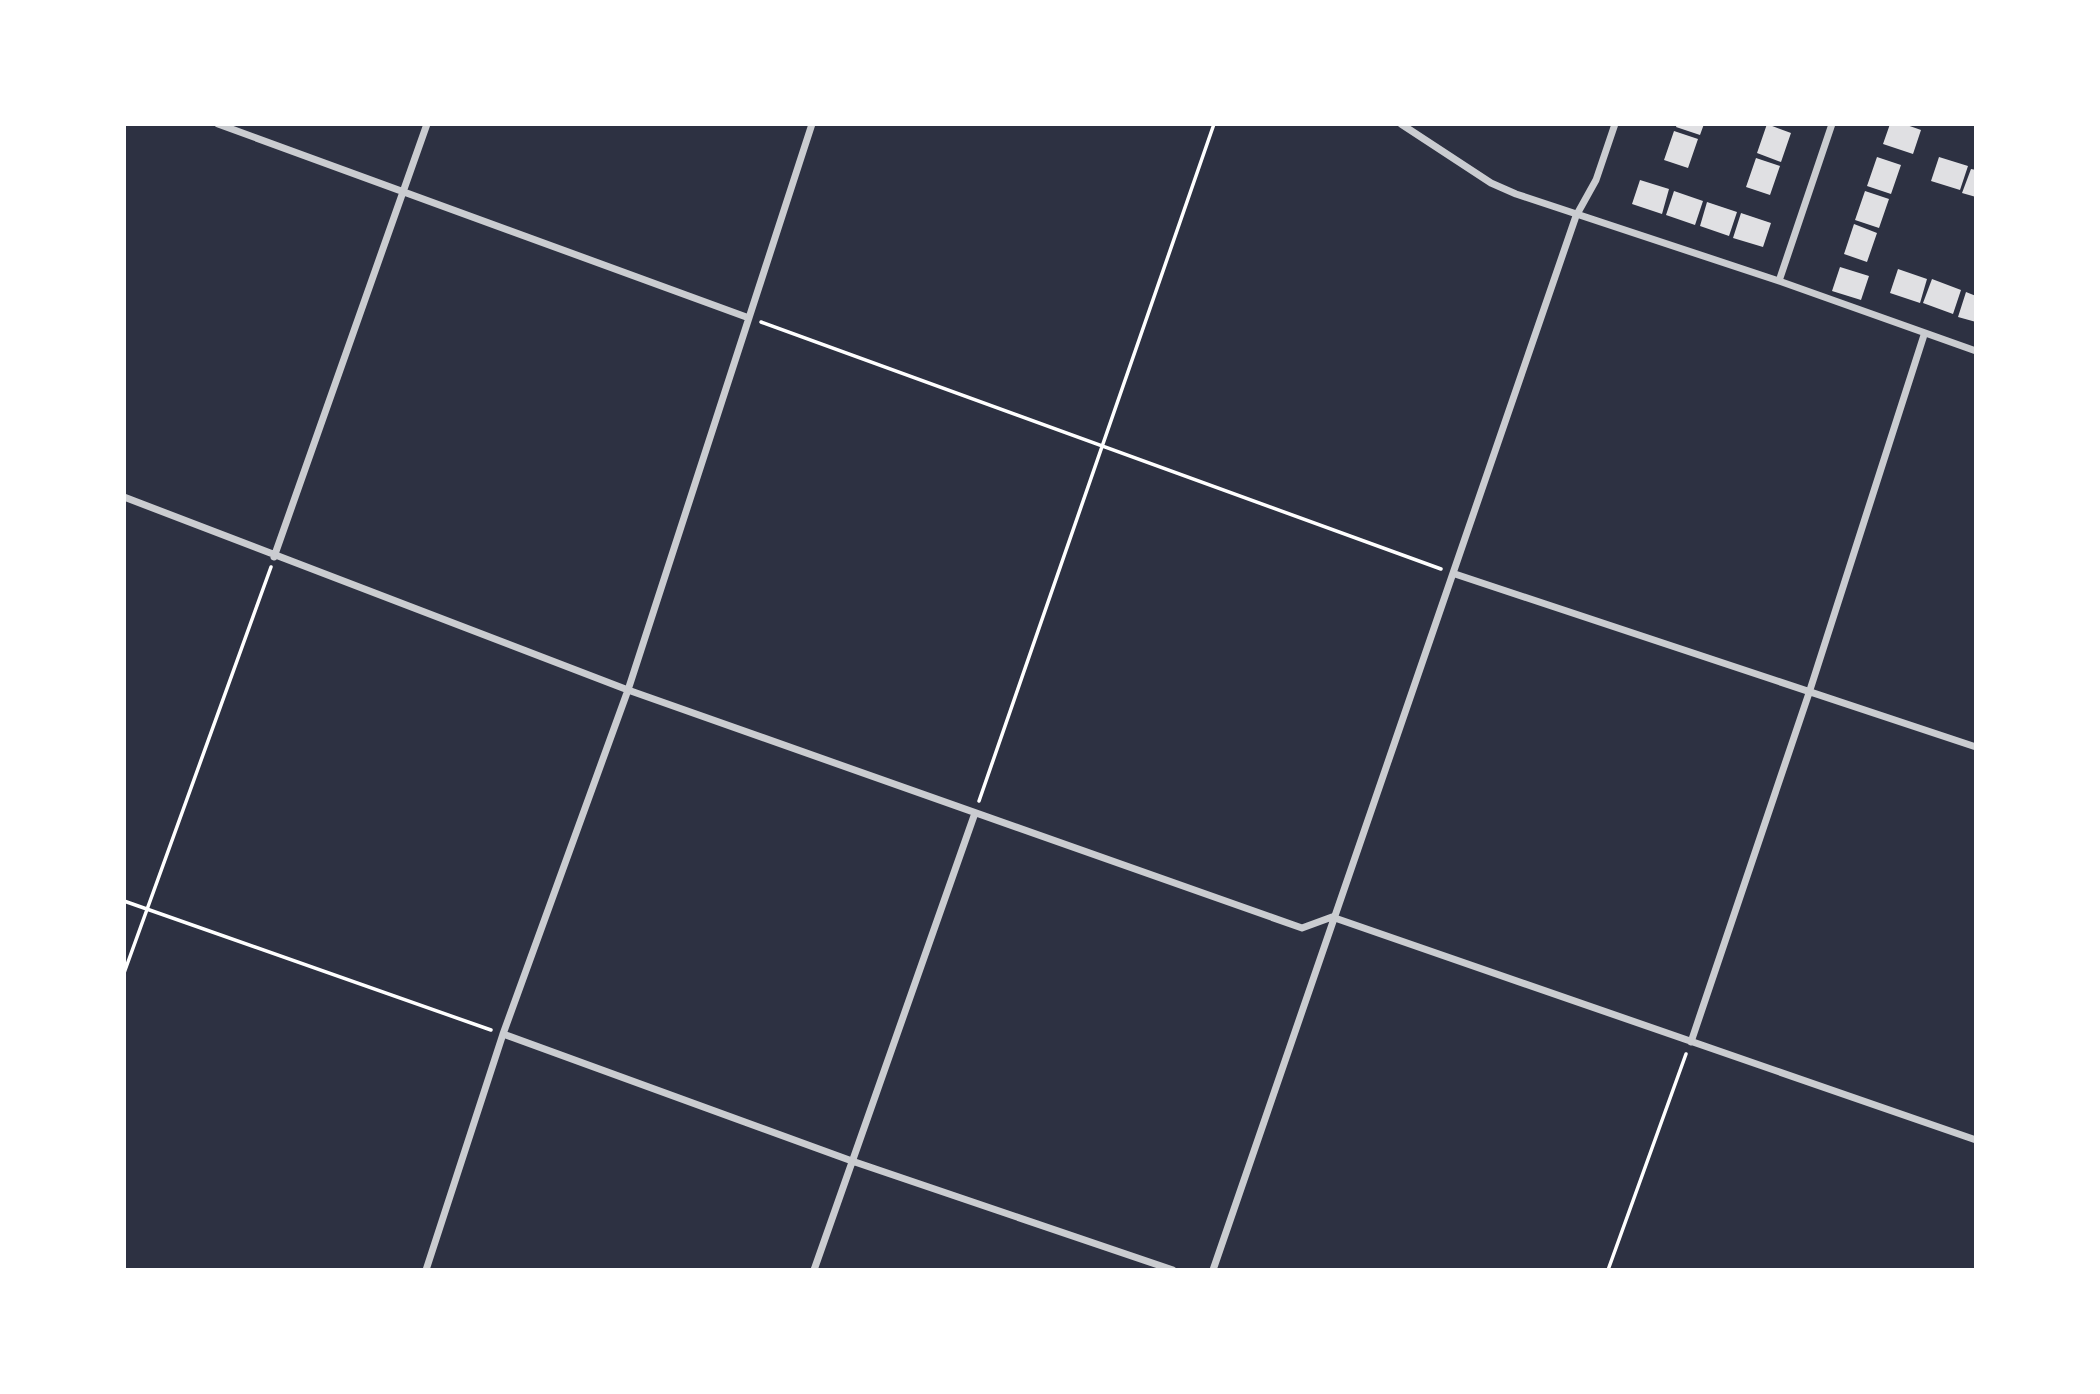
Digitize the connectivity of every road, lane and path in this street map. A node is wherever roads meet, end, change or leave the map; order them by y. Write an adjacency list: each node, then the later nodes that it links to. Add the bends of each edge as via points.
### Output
1 (218, 124): 8 (street)
2 (427, 124): 8 (street)
3 (812, 124): 11 (street)
4 (1214, 124): 14 (path)
5 (1401, 124): 9 (street, via 1491,183)
6 (1615, 124): 9 (street)
7 (1832, 124): 10 (street)
8 (404, 193): 11 (street); 16 (street)
9 (1576, 216): 10 (street); 17 (street)
10 (1779, 281): 12 (street)
11 (749, 318): 14 (path); 18 (street)
12 (1924, 335): 13 (street); 19 (street)
13 (1976, 351)
14 (1102, 446): 17 (path); 21 (path)
15 (124, 498): 16 (street)
16 (274, 557): 18 (street); 23 (path)
17 (1455, 574): 19 (street); 24 (street)
18 (628, 690): 21 (street); 26 (street)
19 (1809, 692): 20 (street); 27 (street)
20 (1976, 747)
21 (975, 813): 24 (street, via 1302,928); 29 (street)
22 (124, 901): 23 (path)
23 (148, 910): 25 (path); 26 (path)
24 (1332, 917): 27 (street); 33 (street)
25 (124, 973)
26 (503, 1034): 29 (street); 30 (street)
27 (1691, 1042): 28 (street); 34 (path)
28 (1976, 1140)
29 (852, 1161): 31 (street); 32 (street)
30 (426, 1270)
31 (814, 1270)
32 (1173, 1270)
33 (1213, 1270)
34 (1608, 1270)

